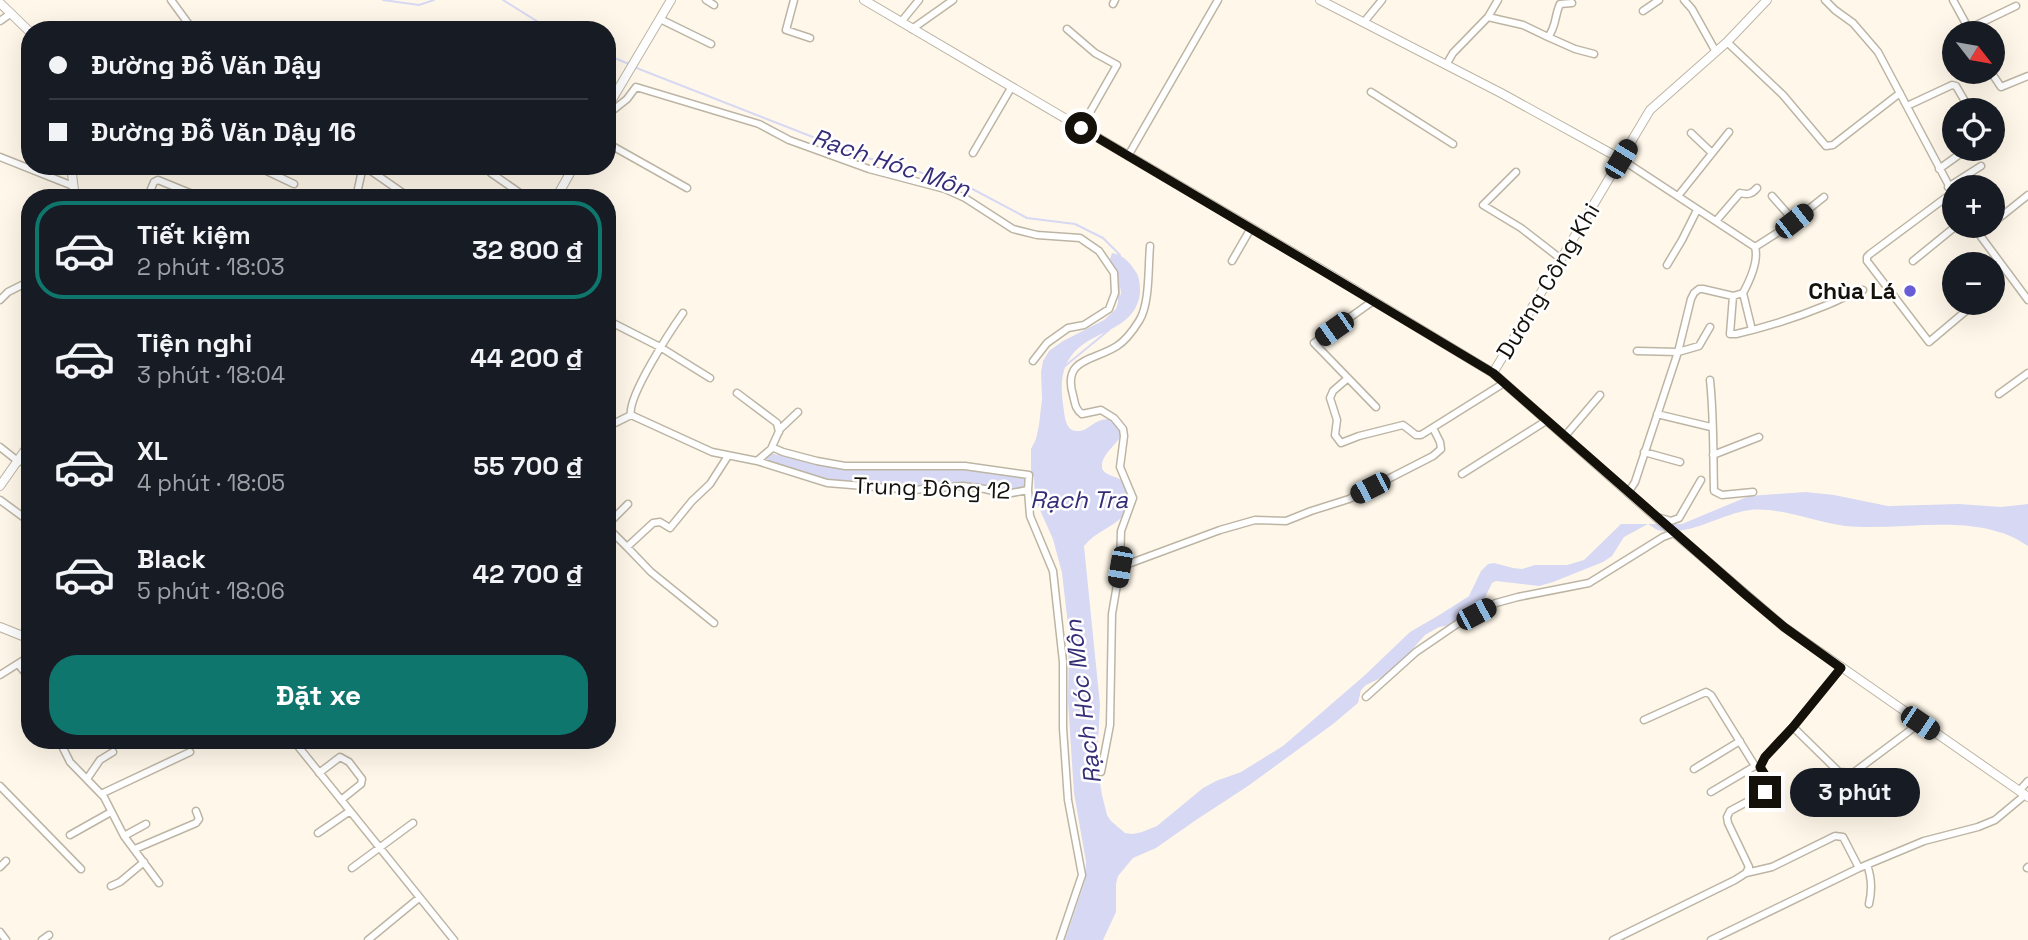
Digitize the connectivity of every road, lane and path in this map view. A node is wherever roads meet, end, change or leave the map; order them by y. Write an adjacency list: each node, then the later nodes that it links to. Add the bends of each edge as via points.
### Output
1 (172, 0): 26 (street)
2 (671, 0): 24 (main road)
3 (706, 0): 19 (street)
4 (794, 0): 35 (street, via 786,30)
5 (864, 0): 29 (main road)
6 (919, 0): 29 (street)
7 (953, 0): 32 (street)
8 (1218, 0): 57 (street)
9 (1320, 0): 30 (main road)
10 (1498, 0): 23 (street)
11 (1659, 0): 21 (street)
12 (1684, 0): 38 (street)
13 (1767, 0): 36 (main road, Dương Công Khi)
14 (1825, 0): 46 (street, via 1878,52)
15 (1953, 0): 27 (street)
16 (1378, 1): 30 (street)
17 (0, 3): 22 (main road)
18 (1572, 3): 34 (street, via 1560,4)
19 (714, 5)
20 (2016, 6): 28 (street)
21 (1643, 11)
22 (10, 14): 25 (street); 31 (main road)
23 (1488, 17): 34 (street); 40 (street)
24 (660, 19): 37 (street); 45 (main road)
25 (0, 21)
26 (186, 21)
27 (1964, 21)
28 (1988, 21)
29 (901, 22): 32 (main road)
30 (1364, 22): 40 (main road)
31 (21, 24)
32 (912, 29): 43 (main road)
33 (1067, 29): 50 (street, via 1117,65)
34 (1548, 37): 39 (street)
35 (810, 38)
36 (1727, 42): 38 (main road, Dương Công Khi); 46 (street, via 1783,95 1826,146)
37 (711, 44)
38 (1716, 52): 59 (main road, Dương Công Khi, via 1650,110)
39 (1594, 54)
40 (1446, 65): 59 (main road)
41 (2028, 76): 42 (street)
42 (1999, 84)
43 (1011, 88): 50 (main road); 55 (street)
44 (1371, 92): 53 (street)
45 (616, 93)
46 (1900, 93): 48 (street)
47 (1963, 98): 48 (street, via 1952,85)
48 (1907, 106): 64 (street)
49 (616, 108): 115 (street, via 636,87 759,124 869,169 945,189 1013,229 1080,238 1098,251 1114,273 1115,293 1109,309 1047,342)
50 (1081, 128): 57 (main road)
51 (1729, 132): 56 (street)
52 (1691, 134): 56 (street)
53 (1454, 144)
54 (616, 148): 75 (street)
55 (973, 153)
56 (1712, 153): 84 (street)
57 (1128, 156): 91 (main road)
58 (1, 157): 61 (street); 62 (street)
59 (1621, 159): 84 (street); 96 (main road, Dương Công Khi)
60 (1950, 161): 64 (street)
61 (21, 165)
62 (0, 166)
63 (1982, 166): 72 (street)
64 (1939, 169): 71 (street)
65 (1516, 172): 96 (street, via 1483,205)
66 (46, 175): 74 (street)
67 (72, 175): 74 (main road)
68 (280, 175): 73 (street)
69 (377, 175): 80 (street)
70 (494, 175): 81 (street)
71 (1942, 175)
72 (1972, 175)
73 (294, 184)
74 (73, 186): 77 (main road)
75 (687, 188)
76 (1757, 188): 89 (street, via 1753,193 1740,193)
77 (74, 189)
78 (151, 189): 79 (street, via 158,180)
79 (180, 189)
80 (397, 189)
81 (514, 189)
82 (2028, 195): 88 (street)
83 (1772, 196): 90 (street)
84 (1678, 197): 87 (street)
85 (1824, 197): 90 (street)
86 (1942, 200): 108 (street, via 1870,254 1867,261 1930,342)
87 (1697, 210): 89 (street); 99 (street)
88 (2005, 214)
89 (1716, 221): 95 (street)
90 (1794, 221): 95 (street)
91 (1251, 228): 97 (street); 106 (main road)
92 (1942, 237): 98 (street)
93 (1983, 238): 105 (street)
94 (1150, 246): 159 (street, via 1139,322 1118,346 1078,365 1069,382 1077,411 1106,412 1125,436 1120,467 1133,498 1121,531)
95 (1755, 247): 102 (street, via 1757,255)
96 (1562, 259): 116 (main road, Dương Công Khi)
97 (1232, 261)
98 (1913, 261)
99 (1667, 265)
100 (21, 286): 104 (street)
101 (1863, 290): 111 (street)
102 (1743, 293): 103 (street); 111 (street)
103 (1733, 296): 111 (street, via 1730,334); 114 (street, via 1703,289 1694,293)
104 (0, 300)
105 (2028, 300)
106 (1373, 301): 116 (main road); 119 (street, via 1314,343)
107 (683, 313): 112 (street)
108 (1961, 315)
109 (616, 324): 112 (street)
110 (1710, 327): 114 (street, via 1699,346)
111 (1752, 330)
112 (660, 347): 118 (street); 128 (street, via 630,407)
113 (1637, 351): 114 (street)
114 (1678, 352): 127 (street)
115 (1033, 361)
116 (1493, 373): 121 (main road)
117 (2028, 373): 123 (street)
118 (710, 378)
119 (1348, 378): 125 (street); 132 (street, via 1330,398 1339,442 1404,425 1419,436)
120 (1710, 380): 131 (street)
121 (1504, 383): 129 (main road); 132 (street)
122 (737, 393): 133 (street, via 777,423)
123 (1999, 394)
124 (1600, 395): 134 (street)
125 (1377, 407)
126 (798, 412): 133 (street)
127 (1657, 414): 131 (street); 138 (street)
128 (631, 415): 130 (street); 140 (street, Trung Đông 12)
129 (1546, 421): 134 (main road); 145 (street)
130 (616, 422)
131 (1711, 427): 139 (street)
132 (1433, 428): 159 (street, via 1441,449 1433,456 1349,499 1286,521 1255,520 1220,530)
133 (779, 432): 137 (street)
134 (1565, 436): 150 (main road)
135 (1759, 437): 139 (street)
136 (0, 447): 142 (street)
137 (771, 449): 143 (street); 148 (street, via 845,466 999,470 1028,475)
138 (1644, 452): 144 (street); 150 (street)
139 (1713, 455): 149 (street, via 1714,491 1722,495)
140 (727, 456): 143 (street, Trung Đông 12); 158 (street, via 710,484 670,528 653,523)
141 (21, 458): 142 (main road)
142 (19, 461): 147 (main road)
143 (757, 461): 148 (street, Trung Đông 12, via 827,483 913,490 963,486 1006,494)
144 (1680, 462)
145 (1462, 474)
146 (1701, 480): 155 (street, via 1679,517 1671,521)
147 (0, 486)
148 (1028, 490): 219 (street, Trung Đông 12, via 1030,516 1053,571 1062,649 1069,800 1082,876)
149 (1753, 492)
150 (1628, 493): 155 (main road)
151 (0, 500): 153 (street)
152 (628, 505): 154 (street)
153 (21, 515)
154 (616, 517)
155 (1656, 518): 156 (main road)
156 (1673, 532): 166 (main road, via 1784,627); 168 (street, via 1589,583 1496,603 1416,652)
157 (616, 535): 158 (street)
158 (627, 547): 160 (street)
159 (1120, 567): 179 (street, via 1112,614 1111,724)
160 (714, 624)
161 (0, 627): 162 (main road)
162 (21, 635)
163 (21, 662): 164 (street)
164 (18, 664): 165 (street); 167 (street)
165 (21, 668)
166 (1841, 668): 170 (main road); 171 (street)
167 (0, 675)
168 (1366, 697)
169 (1644, 720): 172 (street, via 1706,692)
170 (1920, 723): 181 (street); 187 (main road)
171 (1793, 727): 177 (street); 181 (street, via 1839,772)
172 (1740, 741): 177 (street); 178 (street)
173 (64, 749): 182 (street)
174 (300, 749): 180 (street)
175 (113, 752): 182 (street, via 100,760)
176 (190, 752): 186 (street)
177 (1758, 766): 185 (street); 207 (street, via 1770,783 1769,790 1727,817 1749,867)
178 (1694, 769)
179 (1101, 772)
180 (319, 773): 188 (street); 188 (street, via 340,757 356,770 362,784)
181 (1847, 773): 189 (street)
182 (87, 779): 186 (street)
183 (2028, 781): 187 (street)
184 (0, 786): 206 (street)
185 (1711, 792)
186 (101, 794): 192 (street)
187 (2024, 794): 202 (street, via 1995,820 1924,841)
188 (341, 800): 190 (street)
189 (1831, 806)
190 (349, 810): 195 (street); 198 (street)
191 (196, 811): 199 (street, via 197,823)
192 (111, 812): 196 (street); 197 (street)
193 (413, 823): 198 (street)
194 (146, 824): 197 (street)
195 (318, 833)
196 (70, 835)
197 (124, 836): 199 (street)
198 (380, 848): 204 (street); 210 (street)
199 (135, 849): 201 (street)
200 (6, 861): 203 (street)
201 (144, 862): 208 (street); 209 (street)
202 (1867, 865): 205 (street); 211 (street, via 1872,891)
203 (0, 867)
204 (352, 868)
205 (1859, 868): 207 (street, via 1843,837 1835,836 1772,866); 214 (street)
206 (81, 869)
207 (1746, 873): 220 (street)
208 (159, 883)
209 (111, 886)
210 (419, 898): 217 (street); 218 (street)
211 (1869, 904)
212 (0, 932): 215 (street)
213 (49, 935): 216 (street)
214 (1722, 938): 221 (street)
215 (6, 940)
216 (42, 940)
217 (368, 940)
218 (454, 940)
219 (1060, 940)
220 (1613, 940)
221 (1711, 940)

